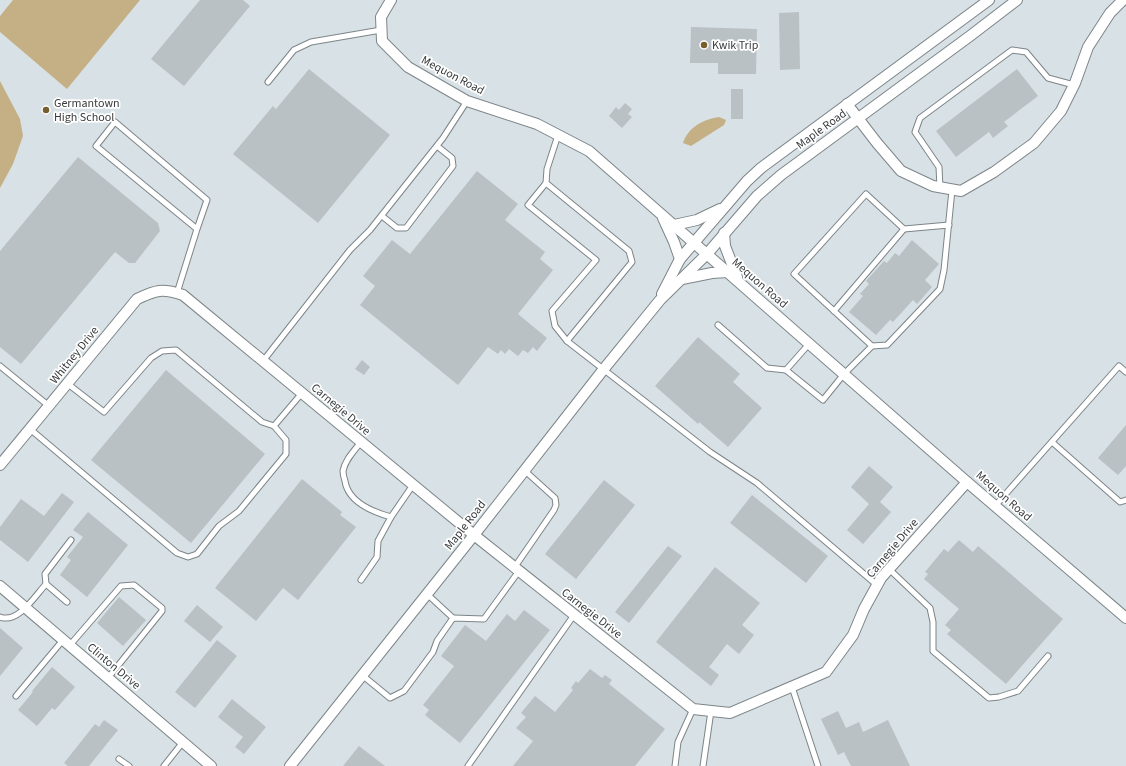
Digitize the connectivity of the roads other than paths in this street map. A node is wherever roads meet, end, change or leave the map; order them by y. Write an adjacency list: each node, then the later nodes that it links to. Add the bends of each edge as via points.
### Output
1 (390, 0): 5 (street, via 381,17)
2 (989, 0): 9 (street, Maple Road)
3 (1017, 0): 10 (street, Maple Road)
4 (1124, 0): 7 (street, via 1110,13 1088,47)
5 (381, 30): 6 (lane, via 311,42 294,50); 8 (street, Mequon Road, via 382,41 408,67)
6 (268, 82)
7 (1074, 85): 14 (lane, via 1048,78 1026,52 1012,50 920,118 915,132 939,167); 15 (street, via 1061,111 1034,143 994,172 961,191)
8 (467, 101): 11 (street, Mequon Road, via 537,124); 12 (lane)
9 (847, 104): 10 (street); 16 (street, Maple Road, via 762,168)
10 (858, 118): 14 (street, via 901,171); 23 (street, Maple Road, via 766,187)
11 (558, 135): 13 (lane, via 547,169); 17 (street, Mequon Road, via 589,151)
12 (437, 146): 18 (lane); 18 (lane, via 452,158 453,166 406,228 396,228)
13 (546, 183): 34 (lane, via 528,205 596,260 552,311 555,326); 34 (lane, via 629,251 632,262)
14 (940, 188): 15 (street)
15 (952, 190): 20 (lane)
16 (725, 206): 19 (street, via 697,220); 24 (street, Maple Road)
17 (660, 213): 19 (street, Mequon Road); 26 (street)
18 (382, 216): 37 (lane, via 350,250)
19 (674, 225): 24 (street, Mequon Road)
20 (949, 225): 21 (lane); 36 (lane, via 940,289 887,346)
21 (904, 228): 32 (lane); 32 (lane, via 866,194 794,274)
22 (198, 229): 22 (lane, via 96,146 115,122 207,200); 30 (lane)
23 (724, 233): 25 (street, Maple Road); 29 (street, via 724,246)
24 (694, 242): 25 (street, Mequon Road); 26 (street, Maple Road)
25 (706, 254): 27 (street, Mequon Road); 28 (street, Maple Road)
26 (680, 259): 31 (street, Maple Road)
27 (728, 272): 28 (street); 29 (street, Mequon Road)
28 (682, 279): 31 (street, Maple Road)
29 (738, 281): 35 (street, Mequon Road)
30 (180, 294): 37 (street, Carnegie Drive); 43 (street, Whitney Drive, via 170,290 154,291 137,300)
31 (660, 300): 39 (street, Maple Road)
32 (834, 311): 36 (lane)
33 (718, 325): 40 (lane, via 767,368)
34 (567, 341): 39 (lane)
35 (810, 344): 40 (lane); 42 (street, Mequon Road)
36 (872, 346): 42 (lane)
37 (263, 361): 44 (street, Carnegie Drive)
38 (0, 366): 45 (lane)
39 (603, 370): 51 (street, Maple Road); 63 (lane, via 710,452 757,483)
40 (786, 370): 42 (lane, via 823,400)
41 (1126, 372): 49 (lane, via 1119,366)
42 (844, 374): 52 (street, Mequon Road)
43 (68, 384): 45 (street, Whitney Drive); 46 (lane, via 104,412 152,358 162,351 176,350 262,422)
44 (302, 393): 46 (lane); 48 (street, Carnegie Drive)
45 (49, 406): 47 (street, Whitney Drive)
46 (274, 426): 47 (lane, via 286,440 286,454 239,512 219,526 197,554 188,557 177,553)
47 (30, 429): 50 (street, Whitney Drive)
48 (361, 442): 53 (street, Carnegie Drive); 56 (lane, via 349,458 343,472 346,487 360,504)
49 (1052, 442): 54 (lane, via 1120,502); 55 (lane)
50 (1, 460)
51 (524, 470): 57 (street, Maple Road); 59 (lane, via 555,498 556,505)
52 (967, 482): 55 (street, Mequon Road); 60 (street, Carnegie Drive)
53 (413, 485): 56 (lane); 57 (street, Carnegie Drive)
54 (1126, 500)
55 (995, 506): 71 (street, Mequon Road)
56 (391, 517): 61 (lane, via 378,541 377,558)
57 (474, 535): 59 (street, Carnegie Drive); 65 (street, Maple Road)
58 (72, 540): 62 (lane, via 45,574)
59 (517, 569): 68 (street, Carnegie Drive); 70 (lane, via 484,619)
60 (889, 569): 63 (street, Carnegie Drive); 73 (lane, via 930,608 933,622 933,651 989,698 1018,691)
61 (361, 580)
62 (46, 584): 66 (lane); 67 (lane)
63 (877, 585): 76 (street, Carnegie Drive, via 853,635 826,672)
64 (0, 586): 67 (street, Clinton Drive)
65 (427, 594): 70 (lane); 74 (street, Maple Road)
66 (67, 602)
67 (25, 607): 69 (lane, via 14,617); 72 (street, Clinton Drive)
68 (574, 615): 78 (street, Carnegie Drive); 86 (lane)
69 (0, 617)
70 (453, 618): 74 (lane, via 437,641 433,652 404,691 390,698)
71 (1126, 618)
72 (67, 642): 75 (street, Clinton Drive); 75 (lane, via 121,586 134,585 162,608); 77 (lane)
73 (1048, 656)
74 (362, 675): 85 (street, Maple Road)
75 (108, 678): 80 (street, Clinton Drive)
76 (792, 687): 79 (street, Carnegie Drive, via 730,713); 89 (lane)
77 (16, 696)
78 (693, 709): 79 (street, Carnegie Drive); 87 (lane, via 678,742)
79 (711, 711): 88 (lane)
80 (183, 742): 83 (lane); 84 (street, Clinton Drive)
81 (120, 759): 82 (lane)
82 (129, 766)
83 (164, 766)
84 (211, 766)
85 (290, 766)
86 (468, 766)
87 (675, 766)
88 (703, 766)
89 (818, 766)

